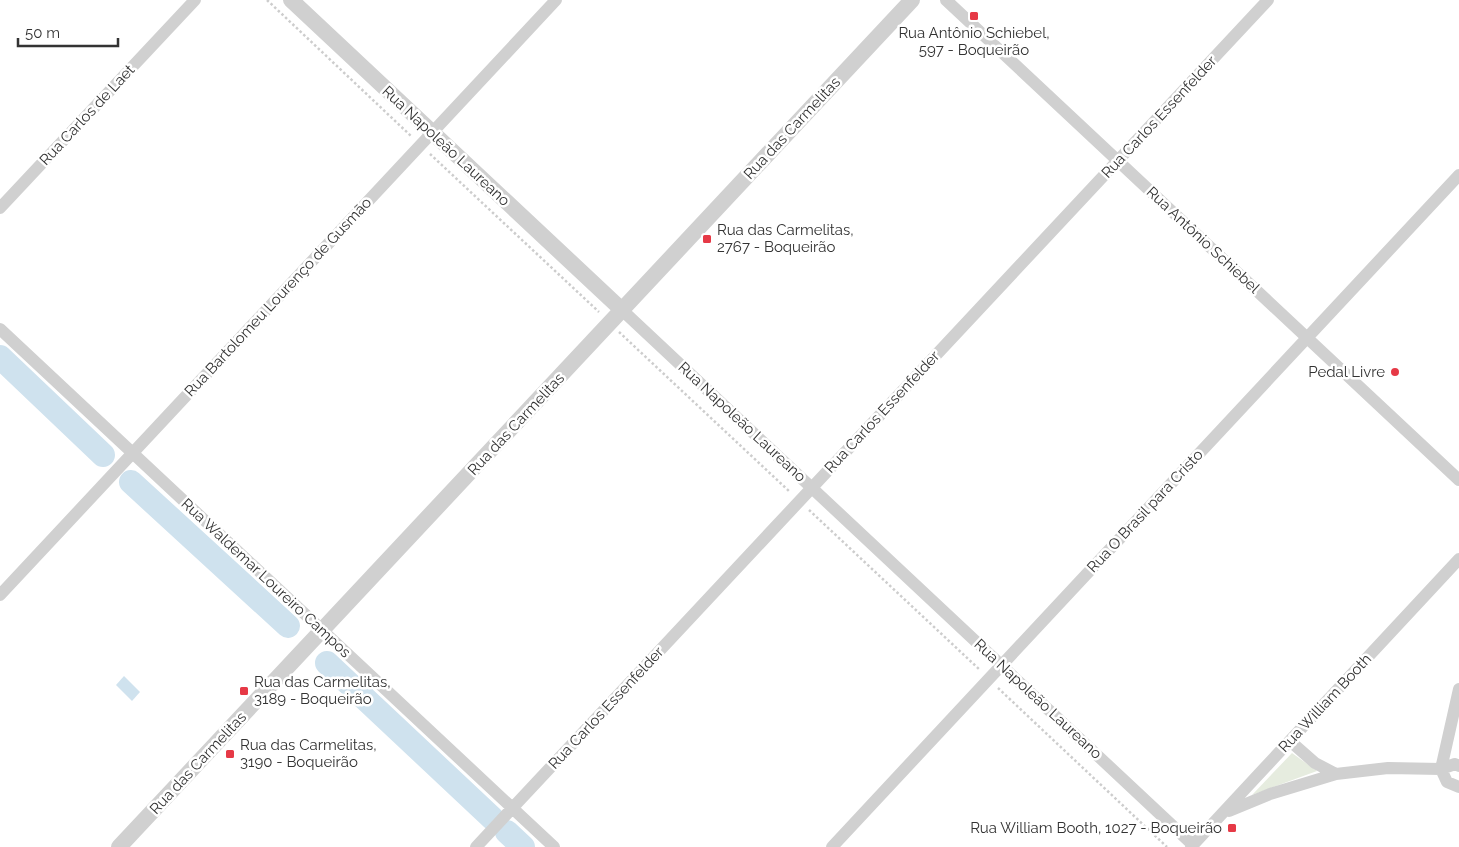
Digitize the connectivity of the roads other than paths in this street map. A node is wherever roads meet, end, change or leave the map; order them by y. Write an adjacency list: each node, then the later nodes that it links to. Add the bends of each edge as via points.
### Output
1 (195, 0): 10 (street, Rua Carlos de Laet)
2 (291, 0): 7 (street, Rua Napoleão Laureano)
3 (556, 0): 7 (street, Rua Bartolomeu Lourenço de Gusmão)
4 (912, 0): 11 (street, Rua das Carmelitas)
5 (946, 0): 8 (street, Rua Antônio Schiebel)
6 (1268, 0): 8 (street, Rua Carlos Essenfelder)
7 (432, 132): 11 (street, Rua Napoleão Laureano); 14 (street, Rua Bartolomeu Lourenço de Gusmão)
8 (1118, 160): 13 (street, Rua Antônio Schiebel); 16 (street, Rua Carlos Essenfelder)
9 (1459, 175): 13 (street, Rua O Brasil para Cristo)
10 (0, 208)
11 (622, 310): 16 (street, Rua Napoleão Laureano); 19 (street, Rua das Carmelitas)
12 (0, 329): 14 (street, Rua Waldemar Loureiro Campos)
13 (1307, 338): 15 (street, Rua Antônio Schiebel); 20 (street, Rua O Brasil para Cristo)
14 (133, 453): 18 (street, Rua Bartolomeu Lourenço de Gusmão); 19 (street, Rua Waldemar Loureiro Campos)
15 (1459, 480)
16 (812, 488): 20 (street, Rua Napoleão Laureano); 27 (street, Rua Carlos Essenfelder)
17 (1459, 559): 22 (street, Rua William Booth)
18 (0, 595)
19 (322, 630): 27 (street, Rua Waldemar Loureiro Campos); 30 (street, Rua das Carmelitas)
20 (1002, 665): 29 (street, Rua Napoleão Laureano); 33 (street, Rua O Brasil para Cristo)
21 (1459, 689): 24 (street)
22 (1290, 742): 25 (street, via 1315,763); 28 (street, Rua William Booth)
23 (1459, 766): 24 (street, via 1455,764)
24 (1441, 770): 25 (street, via 1388,768); 26 (street, via 1447,782)
25 (1336, 774): 28 (street, via 1270,794)
26 (1459, 787)
27 (513, 808): 31 (street, Rua Carlos Essenfelder); 32 (street, Rua Waldemar Loureiro Campos)
28 (1222, 814): 29 (street, Rua William Booth)
29 (1192, 846)
30 (119, 847)
31 (476, 847)
32 (554, 847)
33 (832, 847)

